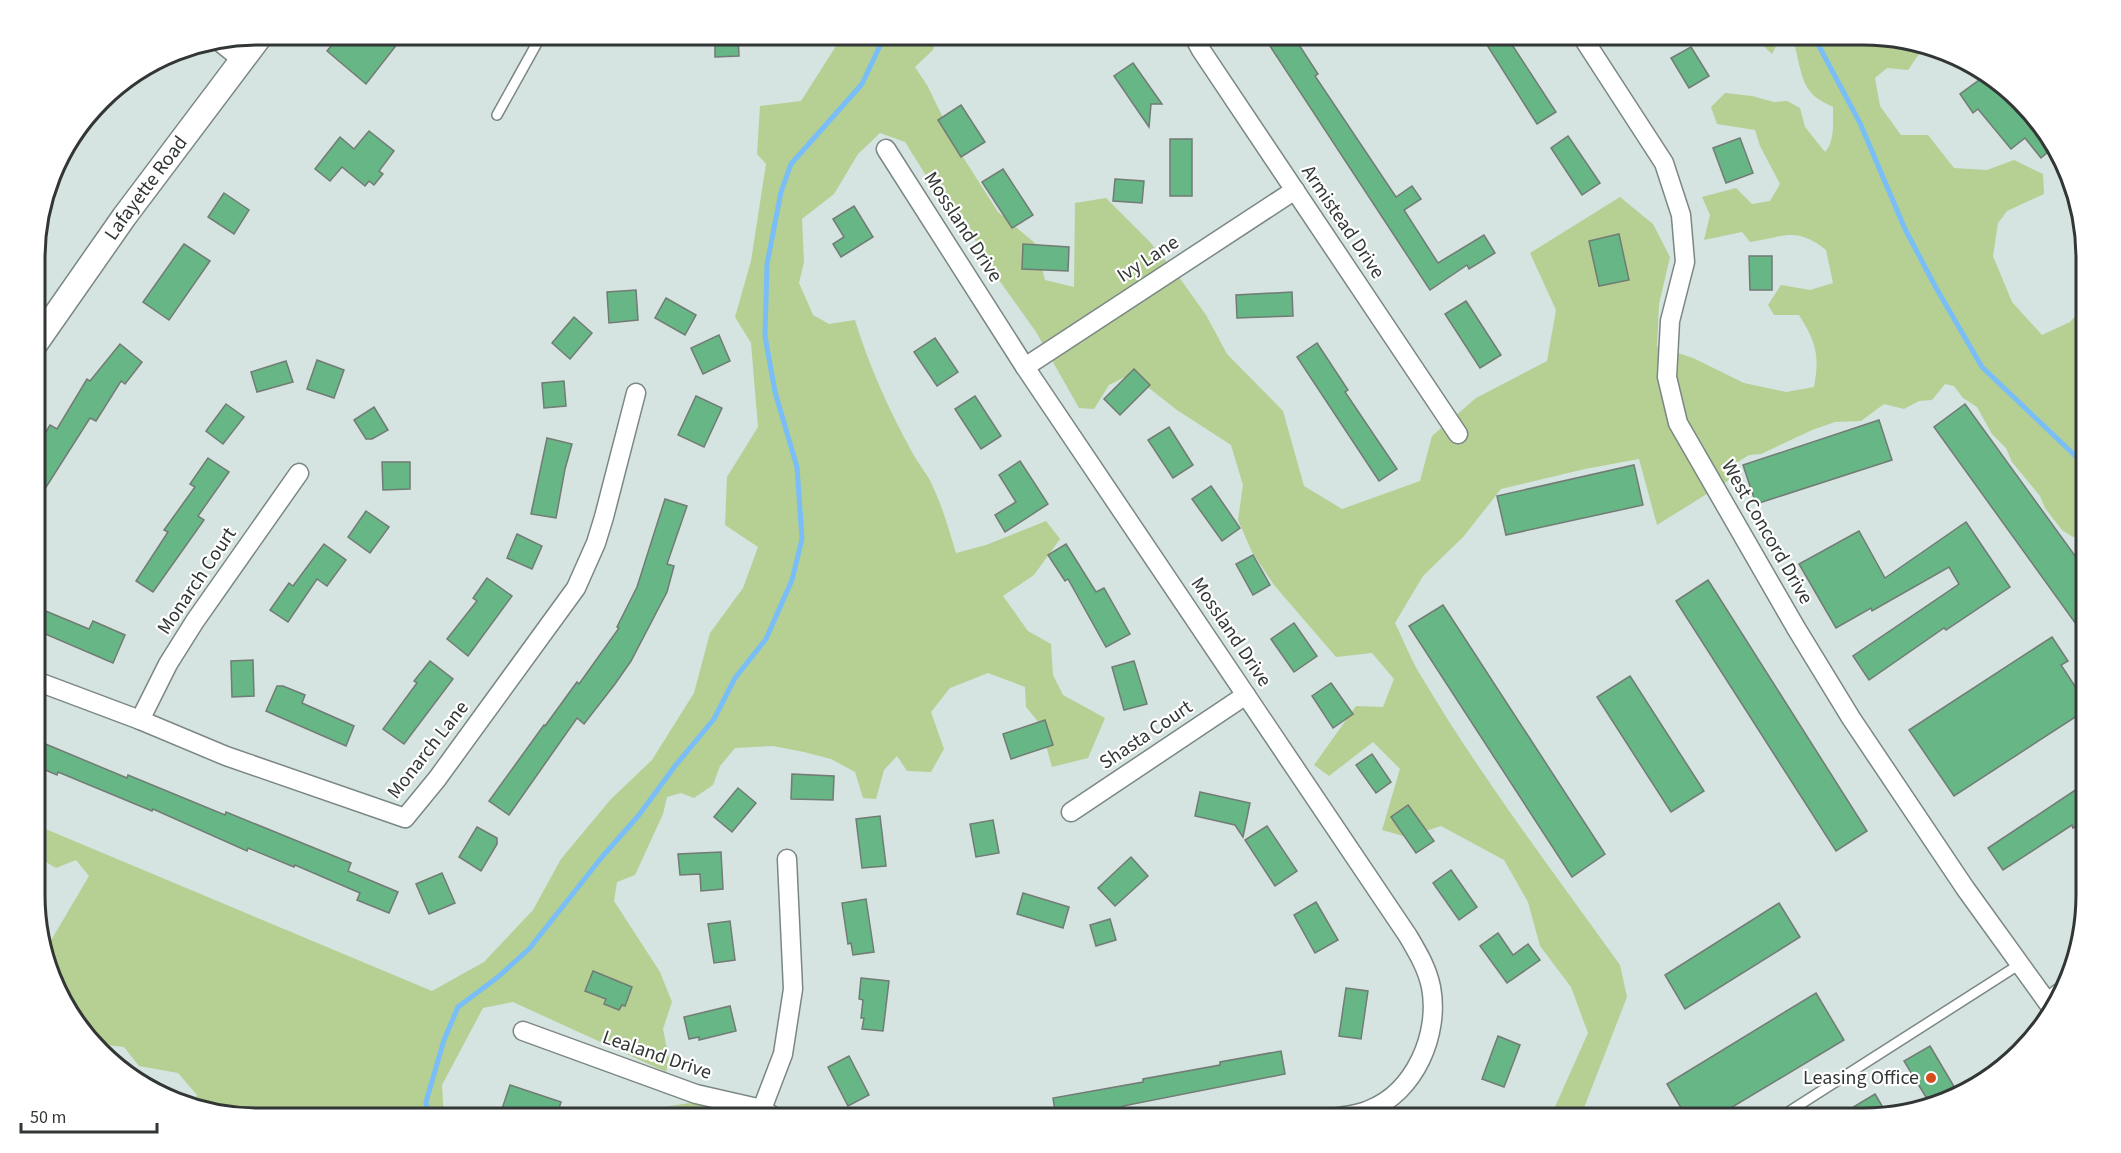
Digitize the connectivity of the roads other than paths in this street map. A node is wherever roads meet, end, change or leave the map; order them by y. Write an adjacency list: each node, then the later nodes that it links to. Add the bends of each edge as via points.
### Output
1 (252, 45): 6 (main road, Lafayette Road)
2 (536, 45): 7 (lane)
3 (1198, 45): 9 (street, Armistead Drive)
4 (1588, 45): 20 (street, West Concord Drive, via 1664,163 1681,215 1685,262 1670,321 1667,377 1678,423 1851,718)
5 (227, 47): 6 (street)
6 (241, 59): 10 (main road, Lafayette Road)
7 (497, 115)
8 (886, 149): 11 (street, Mossland Drive)
9 (1295, 190): 11 (street, Ivy Lane); 13 (street, Armistead Drive)
10 (45, 330)
11 (1025, 367): 16 (street, Mossland Drive)
12 (636, 393): 17 (street, Monarch Lane, via 596,543 576,588 405,818 226,756)
13 (1458, 434)
14 (299, 472): 17 (street, Monarch Court, via 168,664)
15 (45, 684): 17 (street, Monarch Lane)
16 (1246, 695): 18 (street, Shasta Court); 25 (street, Mossland Drive, via 1408,936 1431,988 1433,1021 1425,1050 1411,1076 1389,1099)
17 (140, 720)
18 (1071, 812)
19 (787, 859): 24 (street, via 793,988)
20 (2020, 964): 21 (street, West Concord Drive); 26 (lane)
21 (2048, 1002)
22 (524, 1031): 23 (street, Lealand Drive, via 696,1094)
23 (747, 1108)
24 (770, 1108)
25 (1373, 1108)
26 (1795, 1108)

